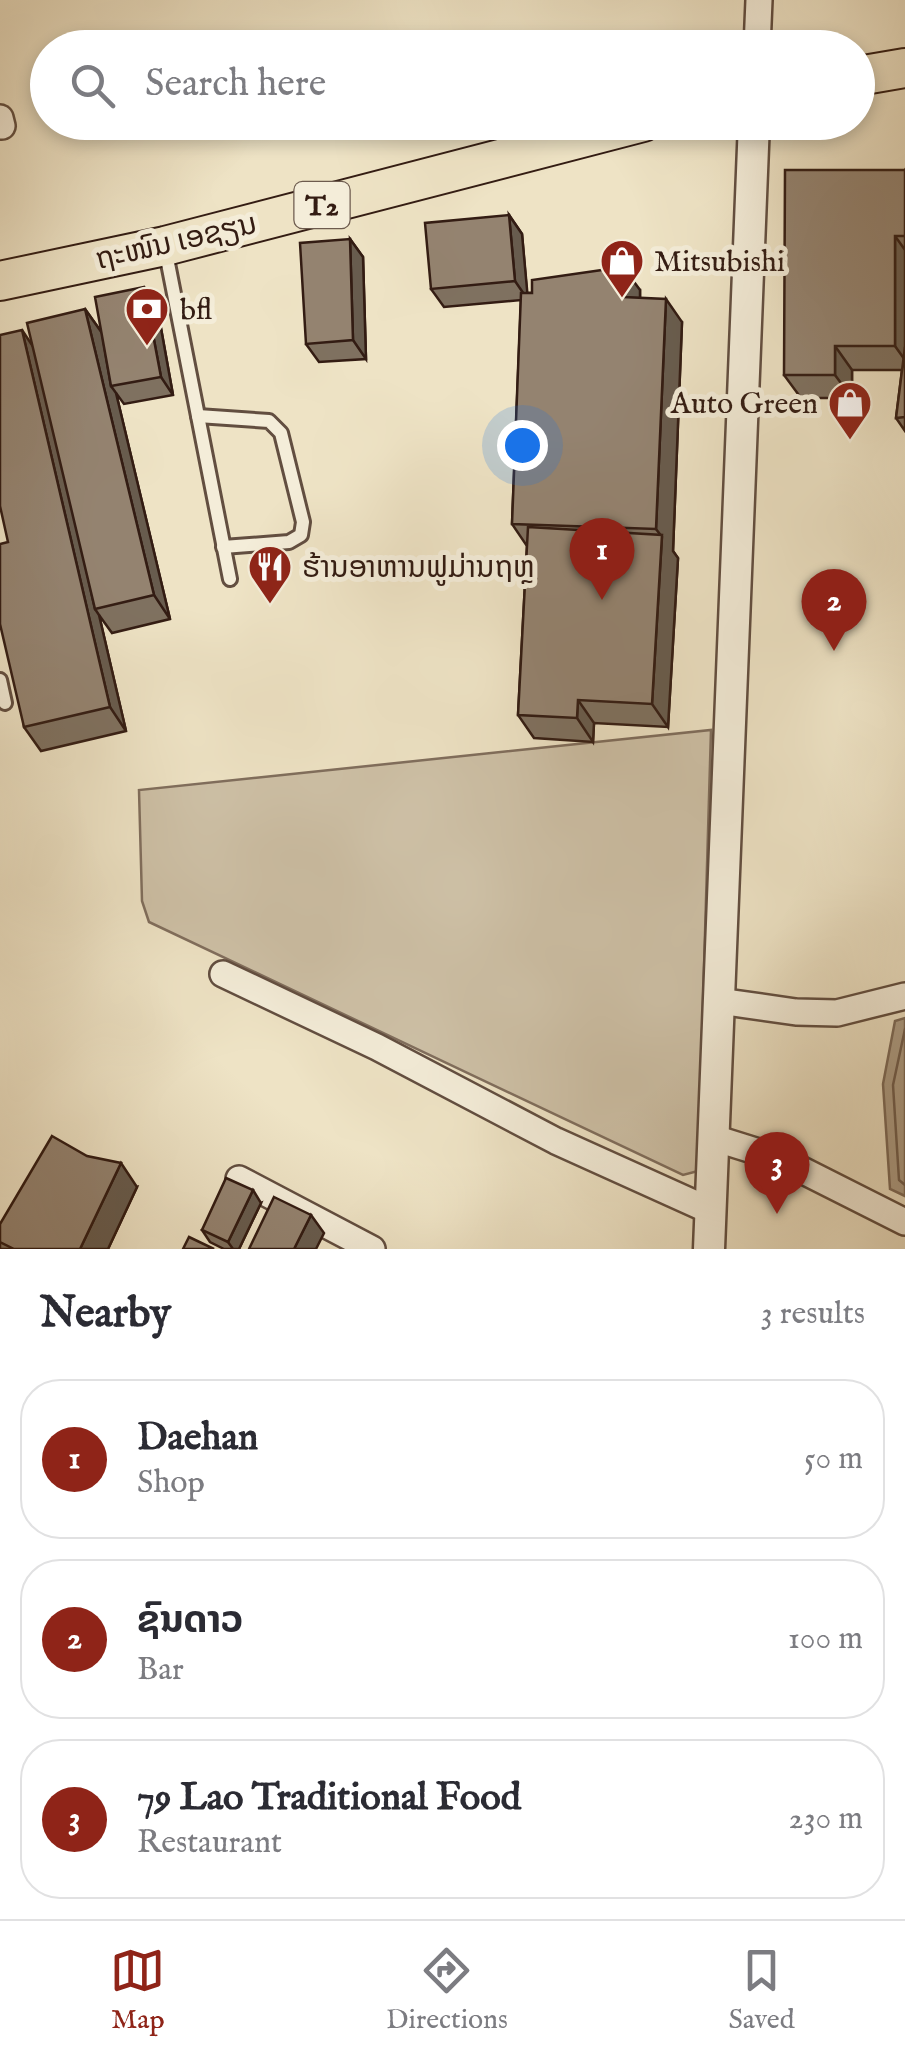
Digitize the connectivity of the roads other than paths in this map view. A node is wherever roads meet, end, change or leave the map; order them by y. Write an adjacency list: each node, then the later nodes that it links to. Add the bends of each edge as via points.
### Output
1 (759, 0): 2 (street)
2 (758, 30)
3 (905, 68): 4 (main road)
4 (875, 73)
5 (574, 140): 7 (main road, ຖະໜົນ ເອຊຽນ / T2)
6 (753, 140): 16 (street)
7 (165, 246): 8 (main road, ຖະໜົນ ເອຊຽນ / T2); 9 (lane)
8 (0, 281)
9 (198, 416): 10 (lane); 10 (lane, via 269,421 281,433 304,522 289,542)
10 (224, 546): 11 (lane)
11 (230, 579)
12 (0, 680): 13 (lane)
13 (5, 704)
14 (224, 974): 19 (street, via 556,1141)
15 (905, 996): 16 (street, via 838,1013)
16 (719, 1000): 17 (street)
17 (714, 1138): 19 (street); 20 (street, via 778,1158)
18 (239, 1179): 21 (street)
19 (711, 1210): 22 (street)
20 (905, 1222)
21 (372, 1249)
22 (710, 1249)

